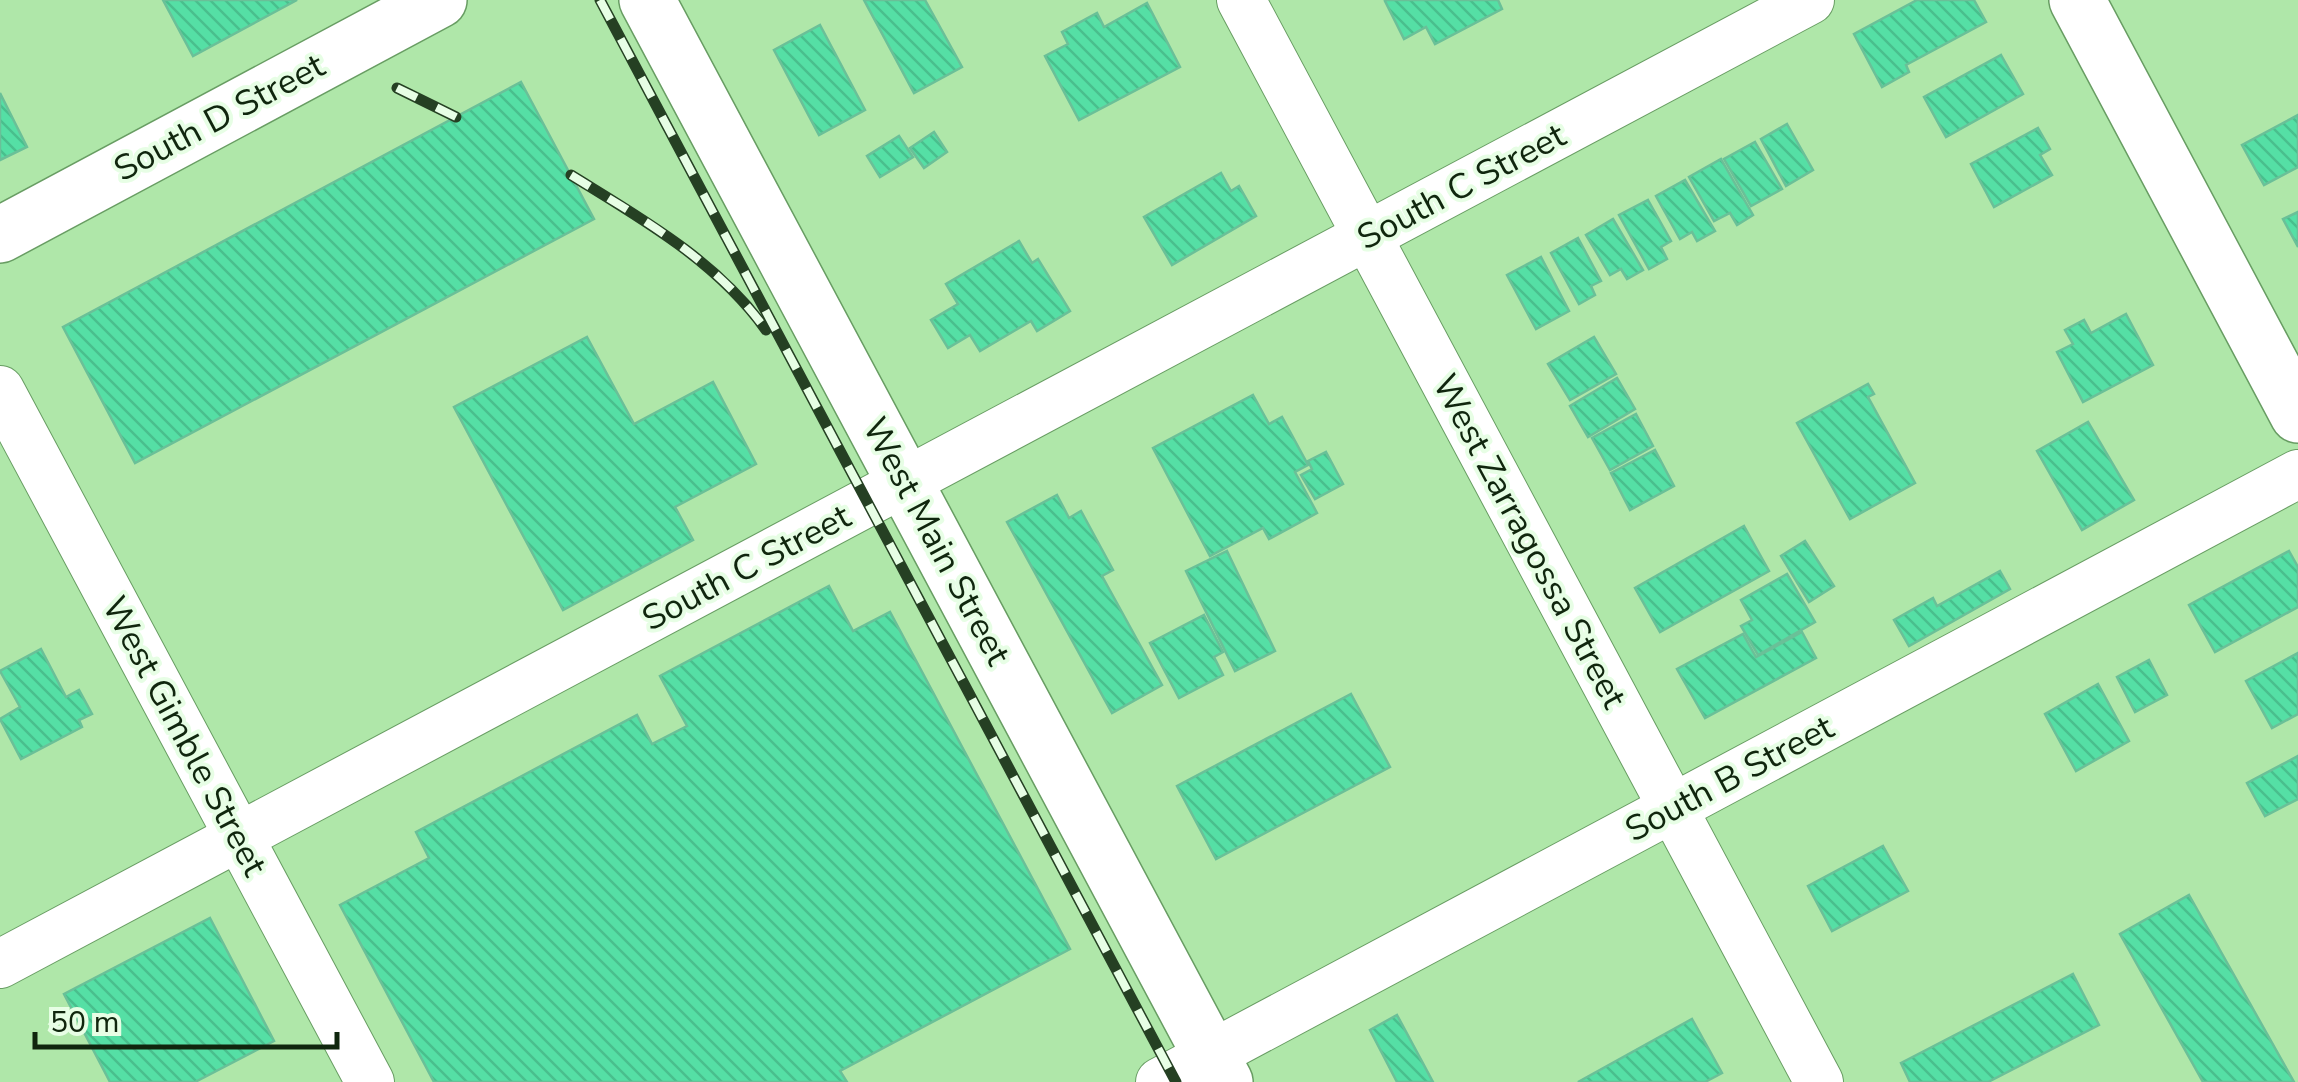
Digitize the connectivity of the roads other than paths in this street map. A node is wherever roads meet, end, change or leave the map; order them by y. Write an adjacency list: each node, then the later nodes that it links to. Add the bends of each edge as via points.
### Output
1 (438, 0): 6 (main road, South D Street)
2 (648, 0): 11 (main road, West Main Street)
3 (1241, 0): 7 (street, West Zarragossa Street)
4 (1810, 0): 7 (street, South C Street)
5 (2077, 0): 9 (main road)
6 (0, 235)
7 (1368, 236): 11 (street, South C Street); 12 (street, West Zarragossa Street)
8 (0, 390): 13 (street, West Gimble Street)
9 (2298, 415)
10 (2298, 474): 12 (street, South B Street)
11 (906, 483): 13 (street, South C Street); 15 (main road, West Main Street)
12 (1673, 808): 15 (street, South B Street); 18 (street, West Zarragossa Street)
13 (239, 836): 14 (street, South C Street); 16 (street, West Gimble Street)
14 (0, 964)
15 (1218, 1069): 17 (street, South B Street)
16 (370, 1082)
17 (1160, 1082)
18 (1819, 1082)

